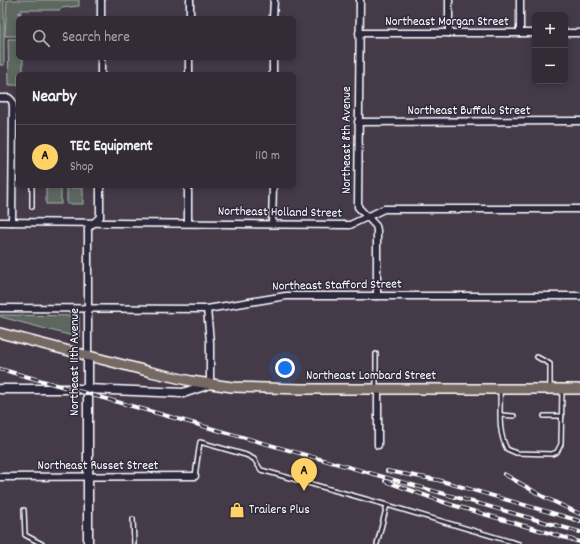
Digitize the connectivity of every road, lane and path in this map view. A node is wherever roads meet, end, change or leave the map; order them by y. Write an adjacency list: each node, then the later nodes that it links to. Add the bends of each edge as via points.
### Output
1 (101, 0): 7 (street)
2 (190, 0): 8 (street)
3 (274, 0): 9 (street)
4 (360, 0): 10 (street, Northeast 8th Avenue)
5 (449, 0): 11 (street)
6 (520, 0): 12 (street)
7 (101, 16)
8 (190, 16)
9 (274, 16)
10 (359, 33): 11 (street, Northeast Morgan Street); 24 (street, Northeast 8th Avenue)
11 (449, 33): 12 (street, Northeast Morgan Street)
12 (520, 33): 13 (street, Northeast Morgan Street)
13 (532, 33)
14 (568, 33): 15 (street)
15 (580, 33)
16 (101, 60): 19 (street)
17 (189, 60): 20 (street)
18 (273, 60): 21 (street)
19 (101, 72)
20 (189, 72)
21 (273, 72)
22 (0, 98): 25 (street, via 9,98 12,101)
23 (580, 121): 24 (street, Northeast Buffalo Street)
24 (358, 122): 32 (street, Northeast 8th Avenue, via 358,207)
25 (15, 141): 34 (street)
26 (32, 188): 30 (lane)
27 (100, 188): 35 (street, Northeast 11th Avenue, via 100,217)
28 (188, 188): 36 (street)
29 (273, 188): 37 (street)
30 (32, 207)
31 (580, 209): 32 (street, Northeast Holland Street, via 384,209)
32 (367, 218): 37 (street, Northeast Holland Street, via 350,225); 38 (street, Northeast 8th Avenue, via 377,230)
33 (0, 222): 34 (street, Northeast Holland Street)
34 (12, 222): 35 (street, Northeast Holland Street)
35 (95, 222): 36 (street, Northeast Holland Street); 41 (street, Northeast 11th Avenue, via 88,228)
36 (188, 222): 37 (street, Northeast Holland Street)
37 (272, 224)
38 (377, 296): 39 (street, Northeast Stafford Street); 42 (street, Northeast Stafford Street, via 281,296)
39 (580, 296)
40 (0, 308): 41 (street, Northeast Stafford Street)
41 (88, 309): 42 (street, Northeast Stafford Street); 45 (street, Northeast 11th Avenue)
42 (207, 309): 47 (street)
43 (0, 333): 45 (main road, Northeast Lombard Street)
44 (376, 354): 50 (lane)
45 (88, 356): 47 (main road, Northeast Lombard Street); 49 (street, Northeast 11th Avenue)
46 (537, 357): 52 (lane, via 550,364)
47 (210, 384): 49 (street, via 183,393); 50 (main road, Northeast Lombard Street, via 273,388)
48 (0, 389): 49 (street)
49 (87, 389): 62 (street, Northeast 11th Avenue)
50 (377, 389): 51 (main road, Northeast Lombard Street); 59 (street)
51 (500, 389): 52 (main road, Northeast Lombard Street); 55 (lane)
52 (550, 389): 53 (main road, Northeast Lombard Street)
53 (562, 389): 54 (main road, Northeast Lombard Street); 58 (lane)
54 (580, 389)
55 (501, 415): 56 (lane); 58 (lane, via 502,441 507,449 516,453 552,454 562,444)
56 (514, 416)
57 (544, 416): 58 (lane)
58 (562, 416)
59 (378, 445)
60 (195, 476): 62 (street, Northeast Russet Street); 63 (lane, via 200,442 246,455 254,459 261,470)
61 (0, 477): 62 (street, Northeast Russet Street)
62 (87, 477): 67 (street, Northeast 11th Avenue)
63 (387, 505): 69 (lane); 70 (lane)
64 (24, 510): 66 (lane, via 26,535)
65 (133, 518): 68 (lane)
66 (42, 544)
67 (88, 544)
68 (134, 544)
69 (377, 544)
70 (519, 544)

